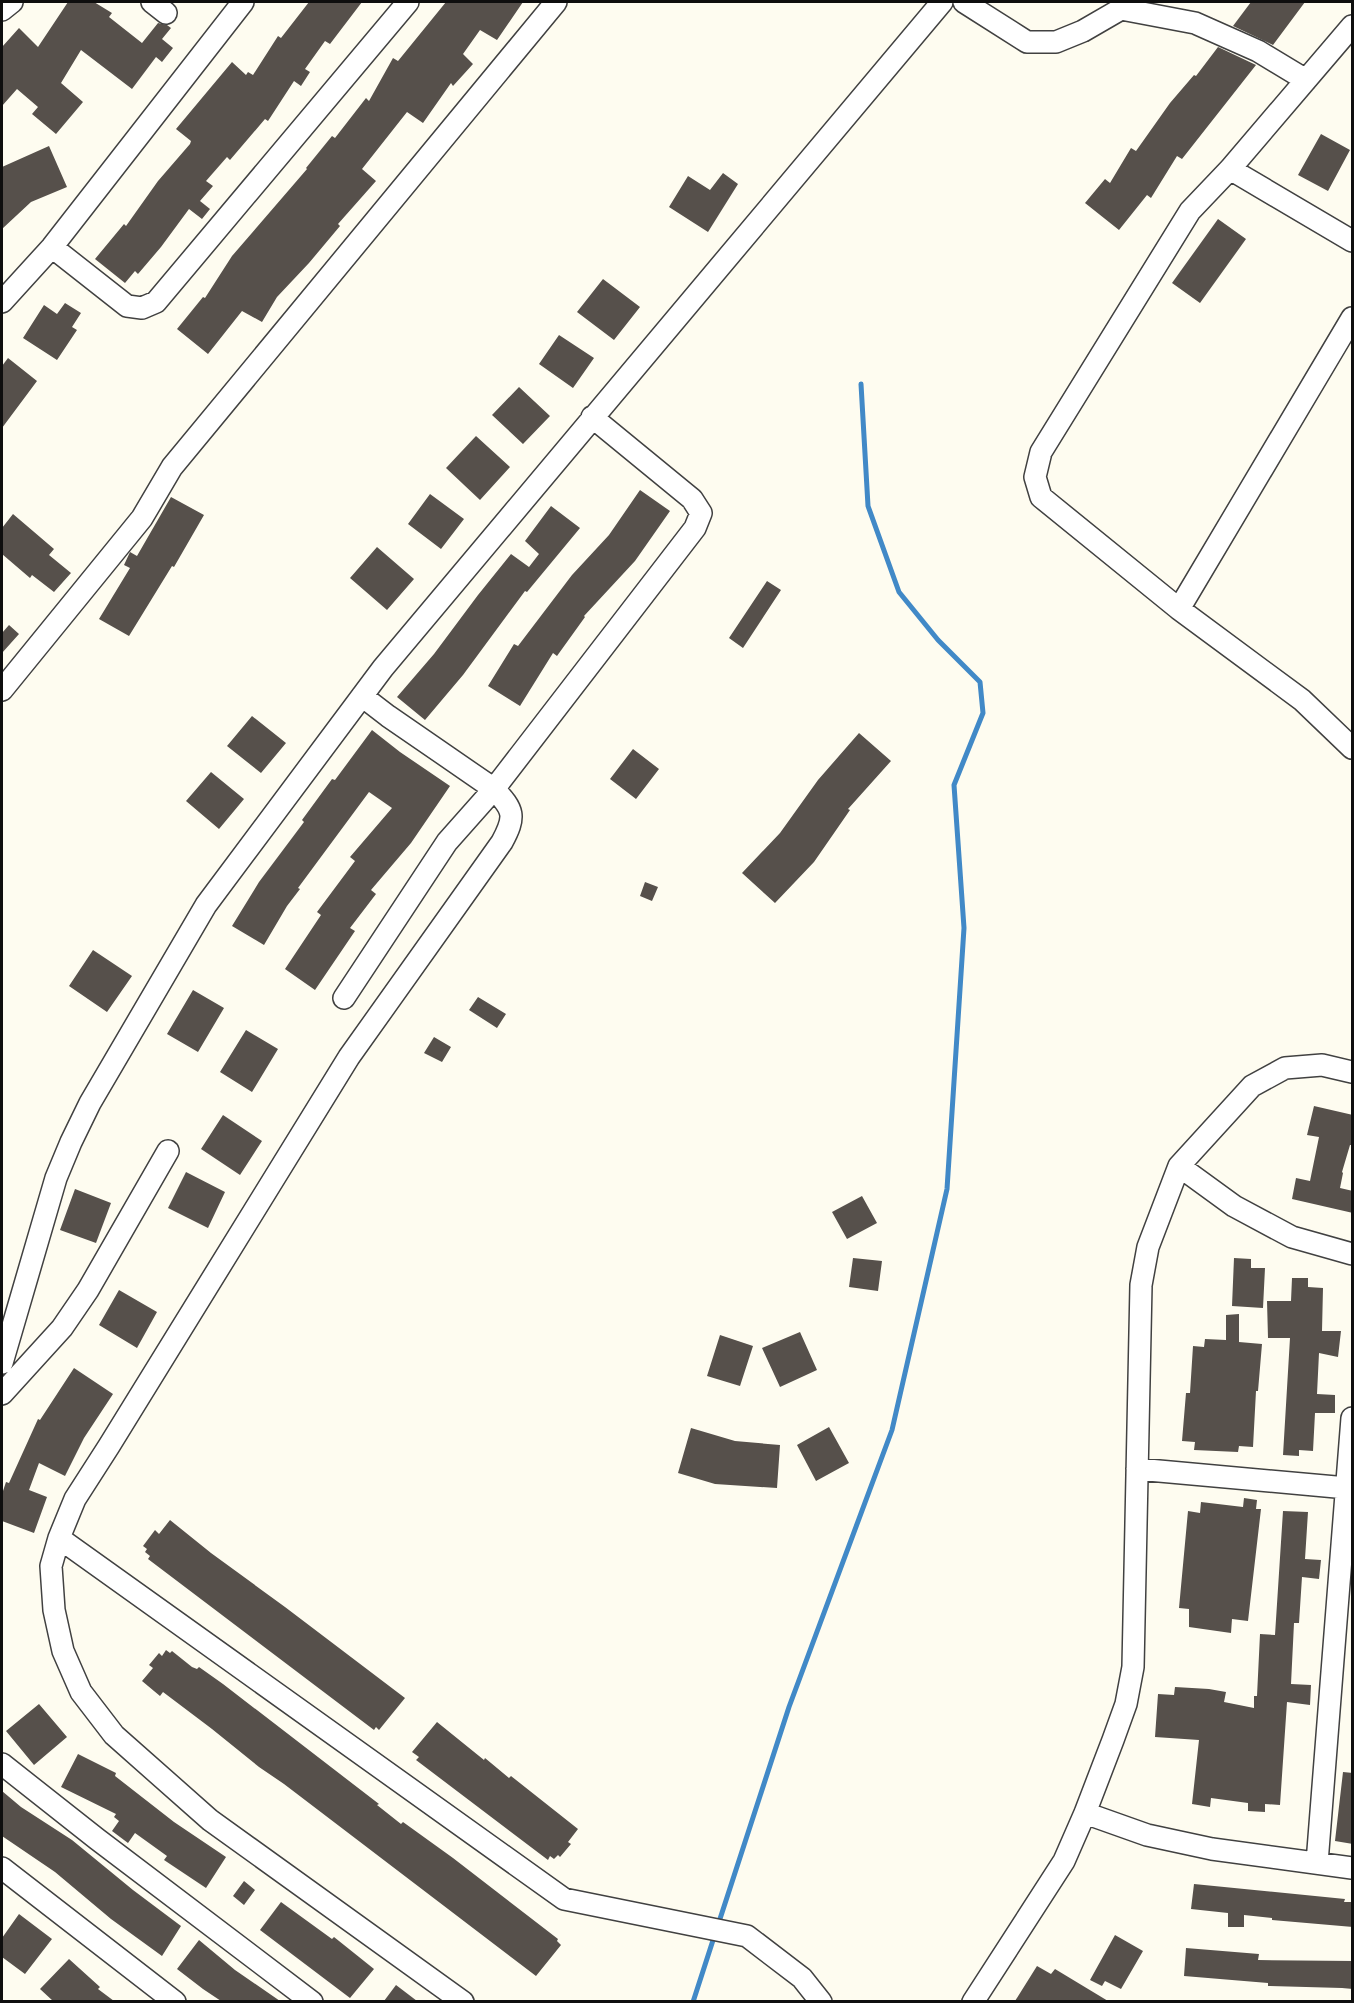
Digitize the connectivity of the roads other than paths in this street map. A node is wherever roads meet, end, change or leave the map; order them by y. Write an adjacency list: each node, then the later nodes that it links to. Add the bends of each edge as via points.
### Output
1 (12, 2): 8 (street)
2 (243, 2): 13 (street)
3 (408, 2): 13 (street, via 156,302 142,308 127,306)
4 (556, 2): 18 (street, via 172,467 142,518)
5 (942, 2): 16 (street)
6 (964, 2): 7 (street, via 1027,42 1056,42 1083,31)
7 (1124, 5): 10 (street, via 1196,23 1258,51)
8 (2, 10)
9 (1353, 26): 10 (street)
10 (1306, 80): 11 (street)
11 (1230, 169): 12 (street); 17 (street, via 1190,211 1041,452 1035,477 1041,497)
12 (1353, 241)
13 (52, 247): 14 (street)
14 (2, 302)
15 (1353, 318): 17 (street)
16 (592, 417): 19 (street); 21 (street, via 692,499 700,513 695,528)
17 (1179, 609): 20 (street)
18 (2, 690)
19 (362, 696): 21 (street); 27 (street, via 206,905 90,1103 56,1178)
20 (1349, 736)
21 (494, 789): 22 (street, via 447,842); 32 (street, via 512,810 511,824 502,842 349,1058 75,1499)
22 (345, 998)
23 (1353, 1072): 25 (street, via 1322,1065 1285,1068 1252,1086)
24 (168, 1151): 28 (street, via 62,1328)
25 (1179, 1166): 26 (street, via 1234,1206 1292,1238); 30 (street, via 1148,1247 1142,1285)
26 (1353, 1254)
27 (2, 1363)
28 (2, 1394)
29 (1353, 1418): 31 (street)
30 (1137, 1469): 31 (street); 34 (street, via 1133,1667 1126,1704)
31 (1347, 1488): 35 (street)
32 (59, 1538): 40 (street, via 51,1566 54,1610 63,1651 81,1692 114,1735 210,1820); 41 (street, via 564,1899 747,1936 802,1978)
33 (2, 1764): 39 (street)
34 (1085, 1814): 35 (street, via 1147,1835 1212,1849); 42 (street, via 1064,1861)
35 (1317, 1863): 37 (street)
36 (2, 1868): 38 (street)
37 (1353, 1868)
38 (175, 2001)
39 (312, 2001)
40 (463, 2001)
41 (821, 2001)
42 (973, 2001)

